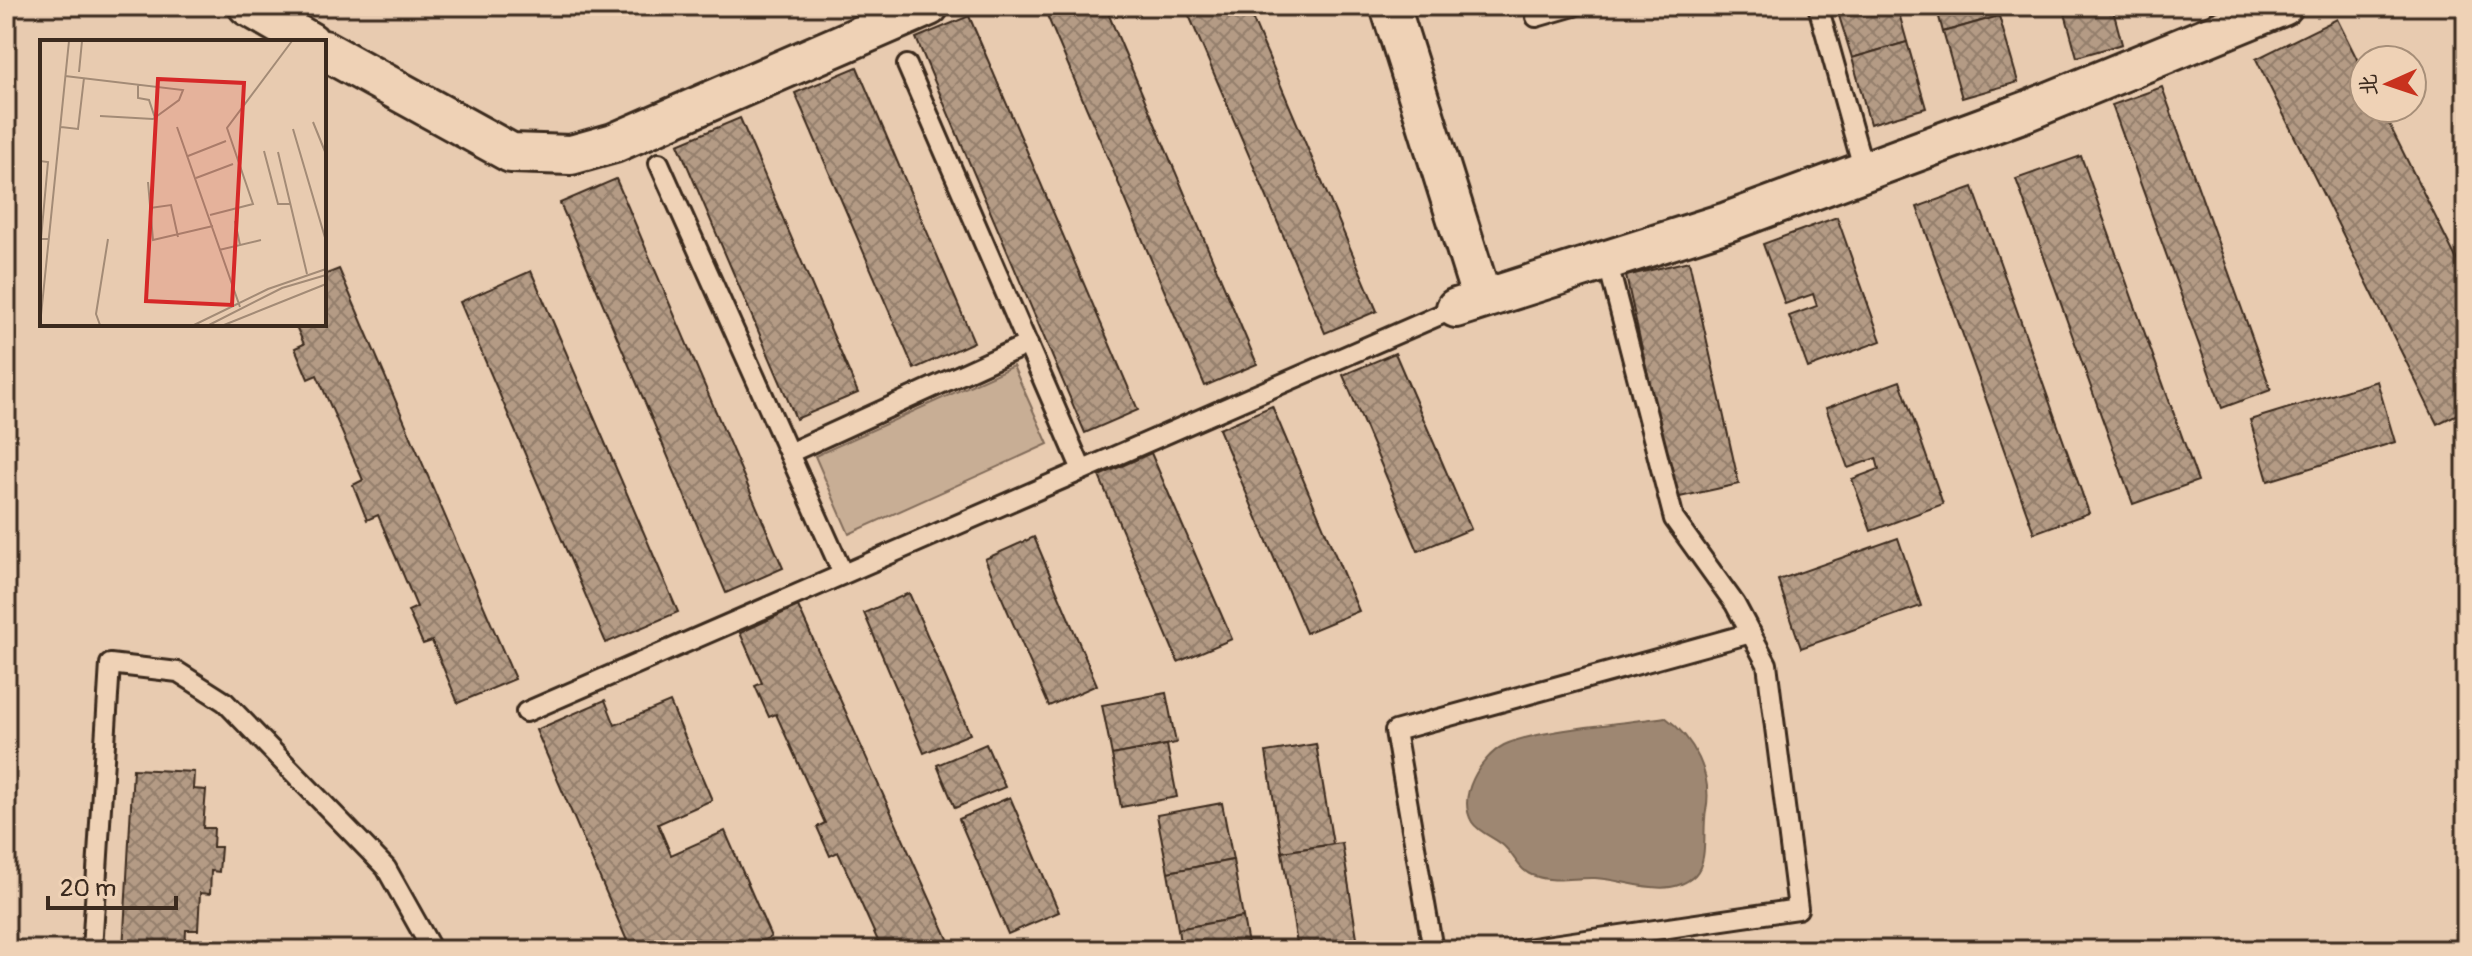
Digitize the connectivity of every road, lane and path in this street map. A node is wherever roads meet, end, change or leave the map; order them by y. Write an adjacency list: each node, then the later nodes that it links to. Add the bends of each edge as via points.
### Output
1 (248, 6): 8 (street)
2 (929, 6): 9 (street, via 614,143 571,155 511,153)
3 (1390, 6): 14 (street)
4 (1574, 6): 7 (lane)
5 (1818, 6): 12 (lane)
6 (2283, 6): 12 (street)
7 (1536, 17)
8 (307, 40)
9 (326, 51)
10 (907, 65): 15 (lane)
11 (659, 163): 16 (lane)
12 (1864, 171): 13 (street)
13 (1607, 260): 14 (street); 19 (lane, via 1674,519)
14 (1469, 303): 17 (lane)
15 (1028, 344): 16 (lane); 17 (lane)
16 (789, 453): 18 (lane)
17 (1082, 470): 18 (lane)
18 (843, 574): 20 (lane)
19 (1751, 633): 23 (lane, via 1395,731); 24 (lane, via 1767,664 1798,909)
20 (526, 712)
21 (92, 950): 22 (lane, via 110,664 178,672 225,702 386,868)
22 (432, 950)
23 (1433, 950)
24 (1518, 950)

